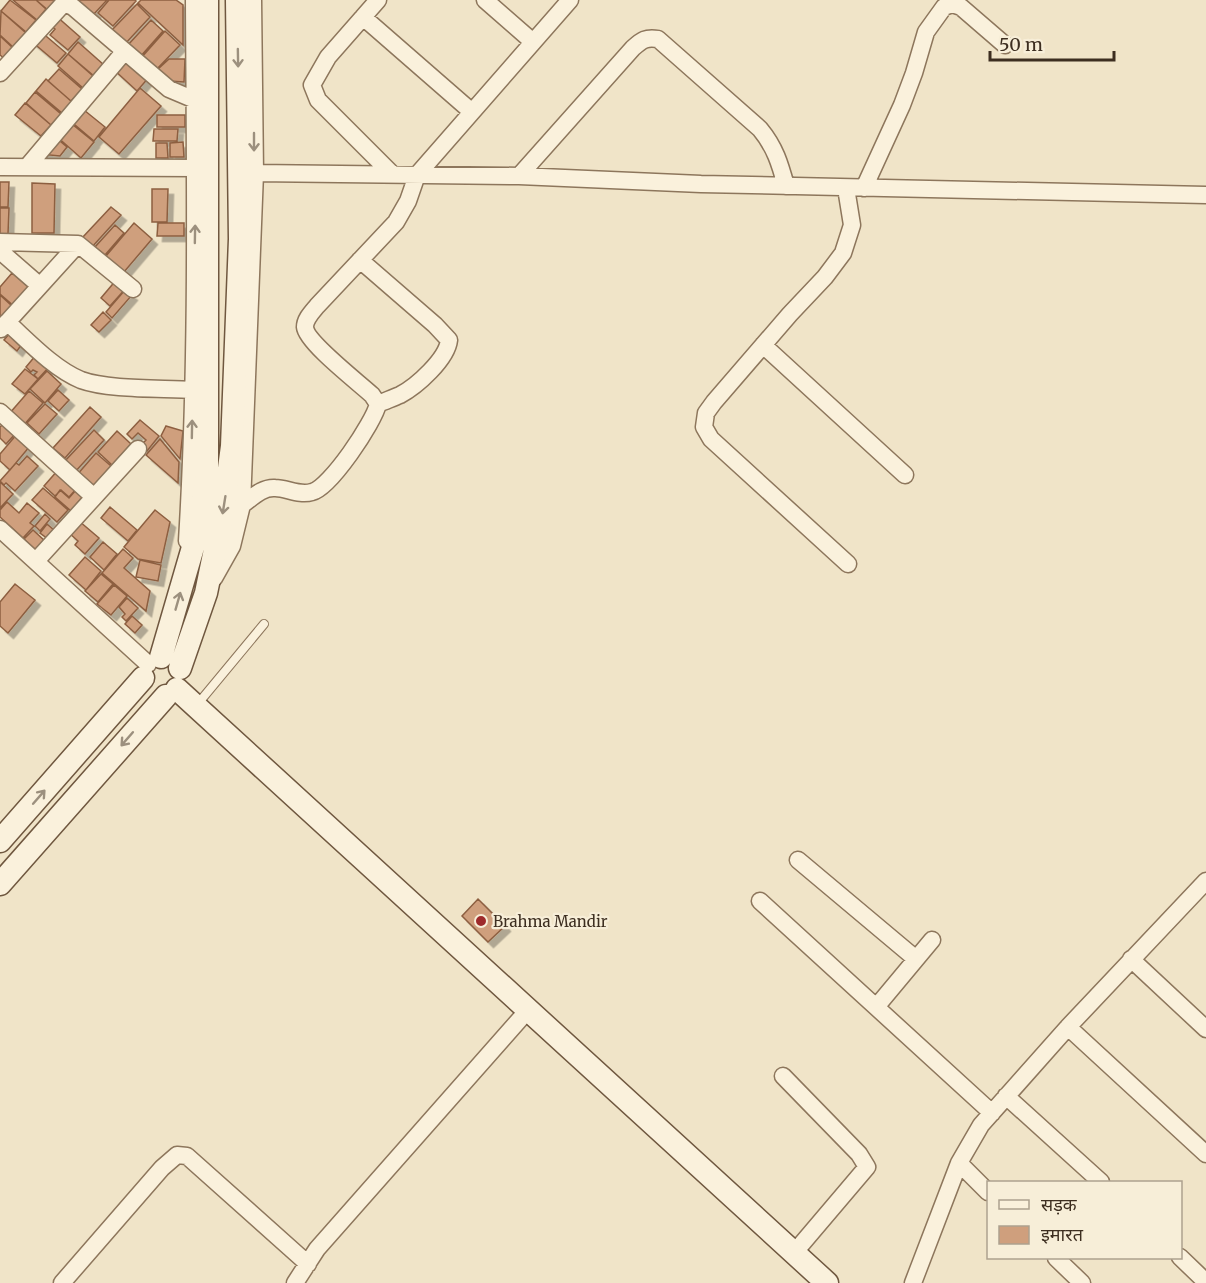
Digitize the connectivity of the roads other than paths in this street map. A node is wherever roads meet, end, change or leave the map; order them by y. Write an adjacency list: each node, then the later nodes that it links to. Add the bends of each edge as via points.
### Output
1 (194, 0): 13 (street)
2 (207, 0): 44 (main road, via 207,475 198,530)
3 (237, 0): 45 (main road, one-way to 45, via 240,239 232,446)
4 (253, 0): 18 (street, one-way to 18)
5 (378, 0): 8 (street)
6 (485, 0): 9 (street)
7 (570, 0): 9 (street)
8 (363, 17): 14 (street); 19 (street, via 328,57 312,85 318,100)
9 (533, 42): 14 (street)
10 (1005, 45): 24 (street, via 961,7 944,7 926,32 902,105)
11 (124, 52): 12 (street, via 64,3); 13 (street, via 169,89); 16 (street)
12 (0, 73)
13 (195, 100): 17 (street)
14 (472, 112): 20 (street)
15 (0, 166): 16 (street)
16 (27, 167): 17 (street)
17 (196, 168): 34 (street, one-way to 17)
18 (255, 173): 19 (street); 40 (street)
19 (393, 175): 20 (street)
20 (417, 175): 21 (street); 29 (street, via 396,222)
21 (519, 176): 22 (street); 22 (street, via 633,48 649,38 658,39 760,129 779,159)
22 (786, 186): 23 (street)
23 (846, 188): 24 (street); 33 (street, via 852,225 843,252)
24 (864, 188): 25 (street)
25 (1206, 195)
26 (0, 242): 27 (street)
27 (78, 244): 30 (street); 31 (street)
28 (0, 251): 30 (street)
29 (360, 260): 35 (street, via 310,315 305,330); 35 (street, via 449,340 444,355 416,384)
30 (39, 285): 32 (street)
31 (133, 289)
32 (4, 326): 34 (street, via 82,380)
33 (763, 345): 38 (street); 43 (street, via 714,402 704,427 711,439)
34 (192, 390): 44 (street, one-way to 34)
35 (378, 404): 40 (street, via 363,437 315,492 274,488 263,490)
36 (0, 412): 39 (street)
37 (138, 449): 39 (street)
38 (905, 475)
39 (94, 496): 42 (street)
40 (242, 505): 45 (street, via 232,546)
41 (0, 529): 42 (street)
42 (36, 561): 47 (street)
43 (848, 564)
44 (185, 572): 47 (main road, one-way to 44)
45 (206, 593): 47 (main road)
46 (264, 624): 48 (lane)
47 (163, 675): 48 (main road); 49 (main road, one-way to 47); 51 (main road, one-way to 51)
48 (195, 706): 58 (main road)
49 (0, 841)
50 (798, 860): 55 (street)
51 (0, 884)
52 (1202, 893): 56 (street)
53 (760, 901): 57 (street)
54 (932, 940): 55 (street)
55 (916, 959): 57 (street)
56 (1131, 960): 59 (street); 60 (street)
57 (877, 1006): 63 (street)
58 (528, 1010): 68 (main road); 71 (street, via 317,1249)
59 (1068, 1027): 62 (street); 64 (street)
60 (1206, 1029)
61 (783, 1076): 68 (street, via 860,1154 867,1167)
62 (1006, 1096): 63 (street); 66 (street)
63 (992, 1113): 65 (street)
64 (1206, 1154)
65 (959, 1163): 67 (street); 76 (street)
66 (1100, 1181)
67 (987, 1191)
68 (794, 1253): 75 (main road)
69 (1058, 1259): 77 (street)
70 (1182, 1259): 72 (street)
71 (308, 1264): 73 (street, via 187,1156 177,1155); 74 (street)
72 (1206, 1282)
73 (62, 1283)
74 (295, 1283)
75 (826, 1283)
76 (913, 1283)
77 (1082, 1283)

